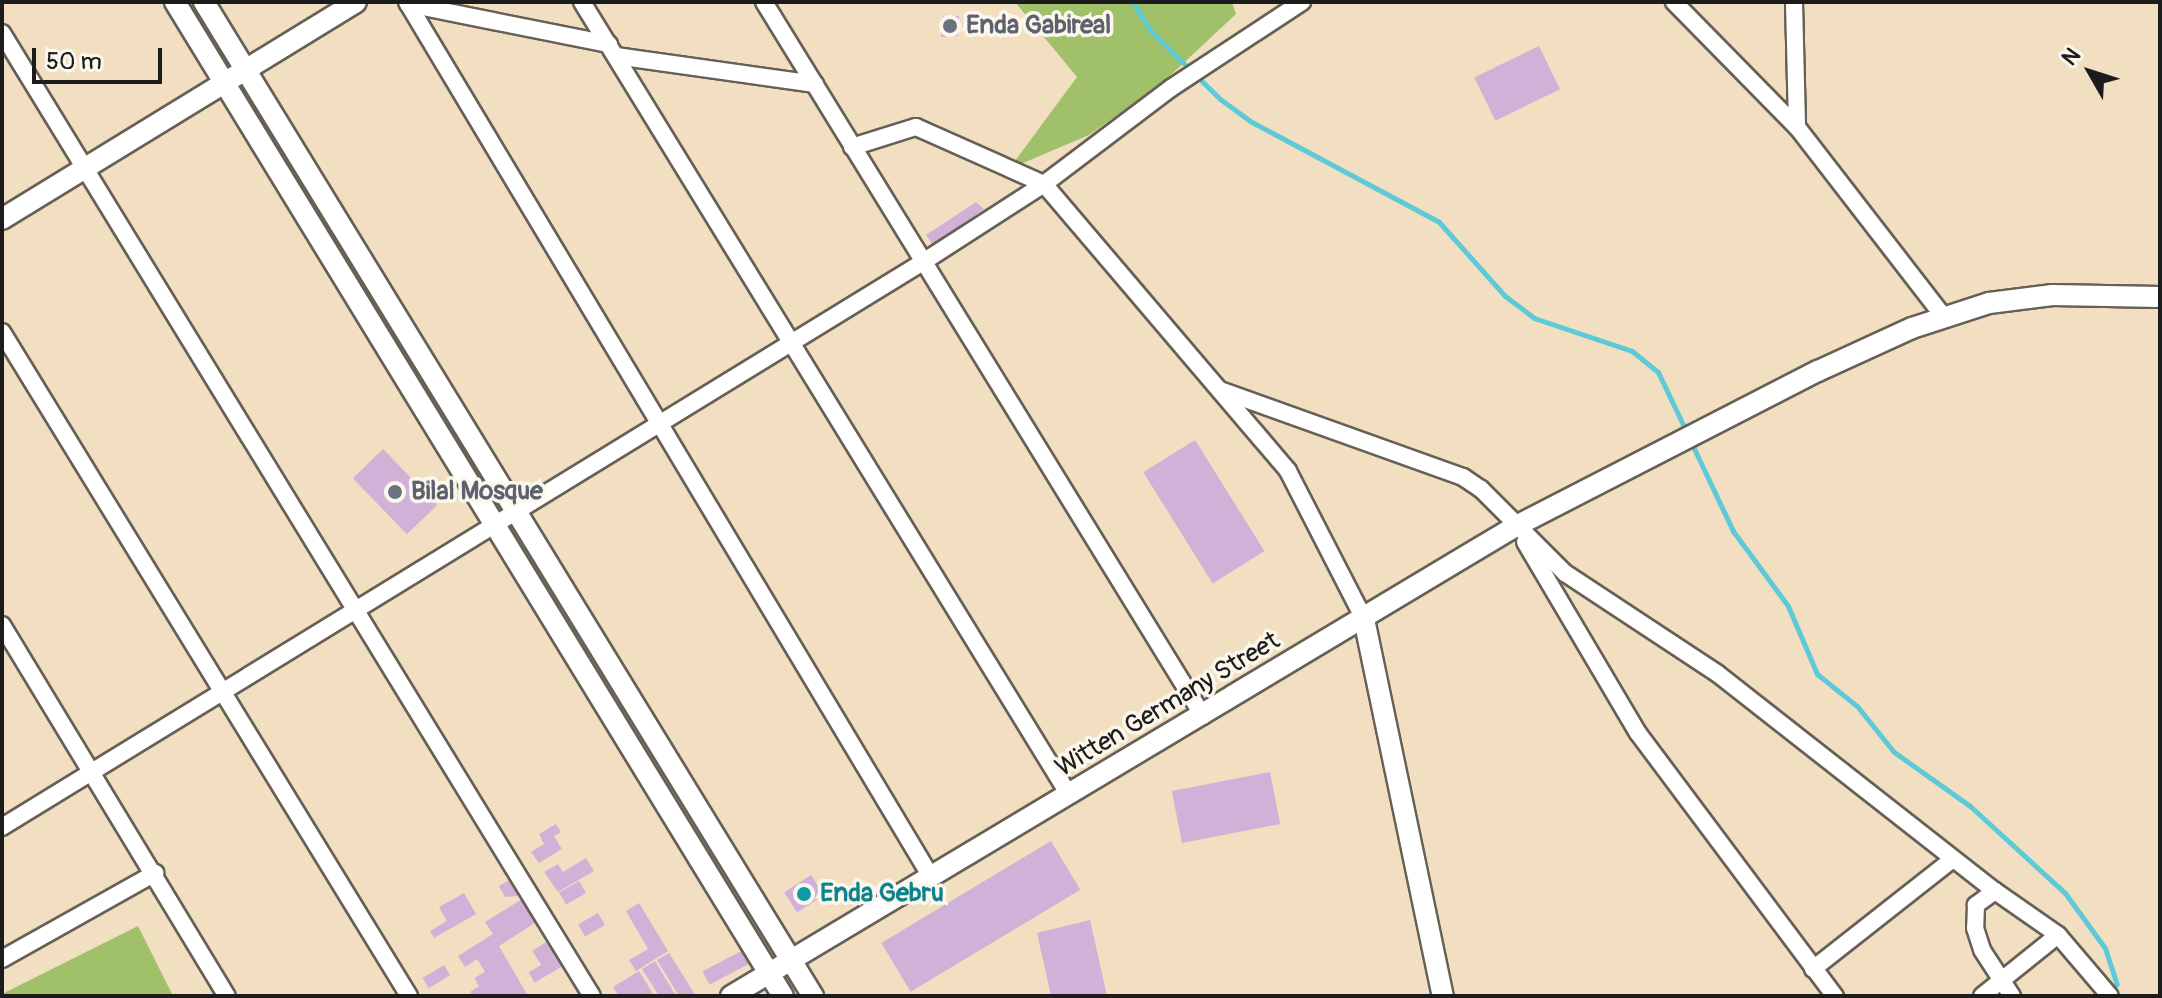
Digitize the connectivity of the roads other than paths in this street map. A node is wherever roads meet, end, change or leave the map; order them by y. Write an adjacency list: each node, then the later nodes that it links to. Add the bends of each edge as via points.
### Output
1 (175, 2): 13 (street)
2 (204, 2): 12 (street)
3 (356, 2): 12 (street)
4 (582, 2): 11 (street)
5 (764, 2): 14 (street)
6 (1302, 2): 18 (street, via 1171,88)
7 (1674, 2): 15 (street)
8 (1794, 2): 15 (street)
9 (407, 3): 11 (street); 28 (street)
10 (2, 33): 17 (street)
11 (612, 50): 14 (street); 26 (street)
12 (245, 71): 13 (street); 21 (street)
13 (225, 83): 17 (street); 23 (street)
14 (815, 84): 16 (street)
15 (1797, 127): 24 (street)
16 (852, 147): 18 (street, via 916,127); 20 (street)
17 (85, 168): 19 (street); 32 (street)
18 (1044, 184): 20 (street); 27 (street)
19 (2, 219)
20 (923, 262): 26 (street); 36 (street)
21 (383, 295): 23 (street); 29 (street)
22 (2160, 297): 24 (street, Witten Germany Street, via 2052,295 1989,303)
23 (364, 307): 30 (street)
24 (1944, 317): 31 (street, Witten Germany Street, via 1872,346)
25 (2, 332): 35 (street)
26 (791, 343): 28 (street); 38 (street)
27 (1220, 390): 31 (street, via 1463,477); 33 (street, via 1288,471)
28 (658, 424): 29 (street); 42 (street)
29 (516, 511): 30 (street); 46 (street)
30 (498, 523): 32 (street); 48 (street)
31 (1516, 526): 33 (street, Witten Germany Street); 40 (street, via 1565,573 1718,674); 47 (street, via 1638,733)
32 (354, 612): 35 (street); 52 (street)
33 (1364, 619): 36 (street, Witten Germany Street); 56 (street)
34 (2, 625): 37 (street)
35 (224, 691): 37 (street); 51 (street)
36 (1203, 716): 38 (street, Witten Germany Street)
37 (93, 772): 39 (street); 41 (street)
38 (1069, 795): 42 (street, Witten Germany Street)
39 (2, 827)
40 (1953, 859): 43 (street); 47 (street)
41 (155, 873): 45 (street); 50 (street)
42 (931, 877): 46 (street, Witten Germany Street)
43 (1995, 891): 44 (street); 49 (street, via 1979,901 1973,913 1982,950)
44 (2058, 935): 49 (street); 60 (street)
45 (2, 959)
46 (792, 962): 48 (street, Witten Germany Street); 55 (street)
47 (1813, 969): 57 (street)
48 (769, 973): 53 (street, Witten Germany Street); 54 (street)
49 (2001, 978): 58 (street); 59 (street)
50 (227, 996)
51 (409, 996)
52 (592, 996)
53 (731, 996)
54 (783, 996)
55 (813, 996)
56 (1443, 996)
57 (1835, 996)
58 (1982, 996)
59 (2012, 996)
60 (2110, 996)

